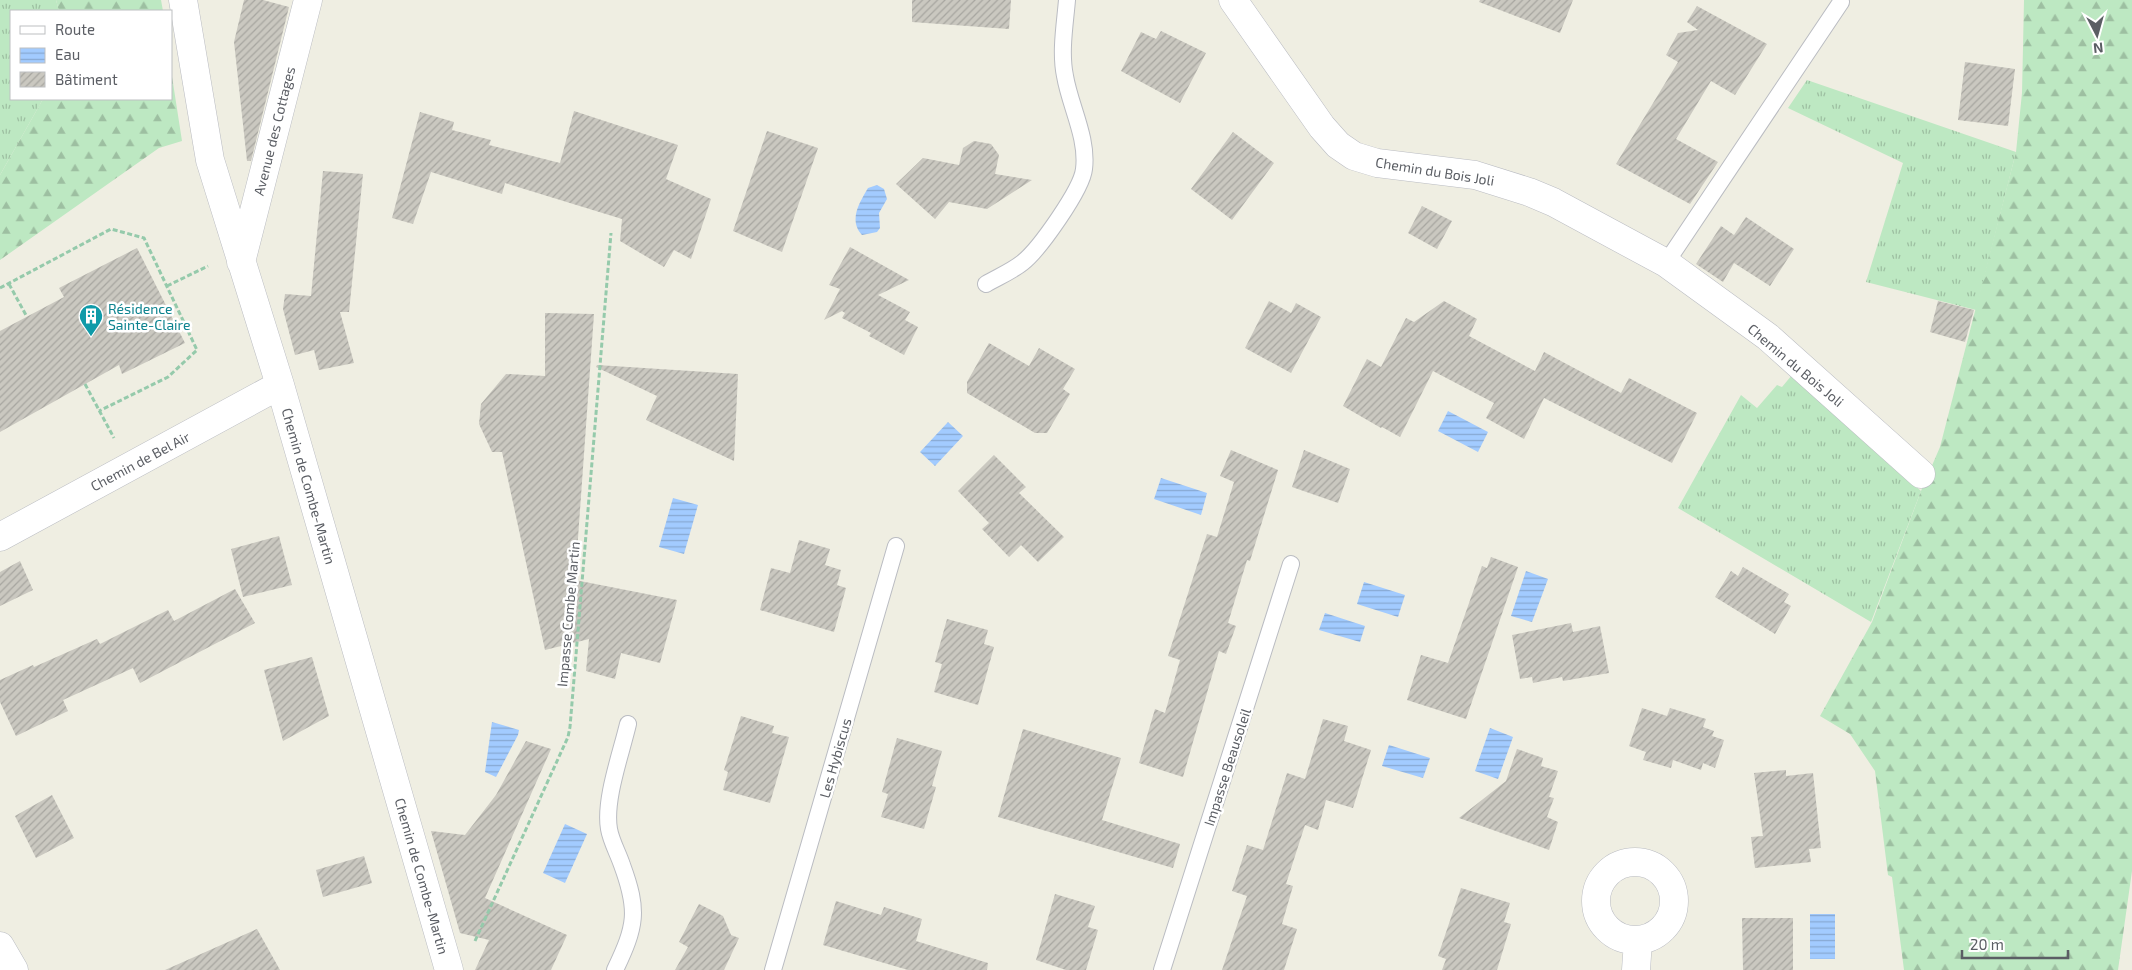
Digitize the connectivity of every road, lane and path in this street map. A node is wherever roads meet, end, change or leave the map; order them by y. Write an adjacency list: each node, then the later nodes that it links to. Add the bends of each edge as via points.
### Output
1 (183, 0): 7 (street, Chemin de Combe-Martin, via 210,160)
2 (308, 0): 7 (street, Avenue des Cottages)
3 (1067, 0): 11 (lane, via 1063,64 1085,156 1084,170 1078,187 1040,245 1022,263)
4 (1233, 0): 8 (street, Chemin du Bois Joli, via 1322,127 1338,145 1354,156 1377,163 1475,175 1529,192)
5 (1841, 2): 8 (lane)
6 (611, 233): 26 (path, Impasse Combe Martin, via 568,737 474,942)
7 (241, 262): 16 (street, Chemin de Combe-Martin)
8 (1666, 263): 19 (street, Chemin du Bois Joli, via 1768,338)
9 (209, 266): 12 (path)
10 (9, 284): 12 (path, via 111,229 144,238); 13 (path); 14 (path)
11 (986, 284)
12 (167, 286): 17 (path, via 197,350 168,377)
13 (0, 288)
14 (27, 317)
15 (85, 384): 17 (path)
16 (280, 385): 20 (street, Chemin de Bel Air); 26 (street, Chemin de Combe-Martin)
17 (99, 411): 18 (path)
18 (114, 438)
19 (1921, 474)
20 (0, 537)
21 (896, 546): 29 (lane, Les Hybiscus)
22 (1291, 564): 30 (lane, Impasse Beausoleil)
23 (628, 724): 28 (lane, via 610,793 609,829 631,889 634,908 629,940)
24 (1638, 941): 31 (street)
25 (0, 946): 27 (street)
26 (448, 966)
27 (14, 970)
28 (615, 970)
29 (773, 970)
30 (1162, 970)
31 (1636, 970)

